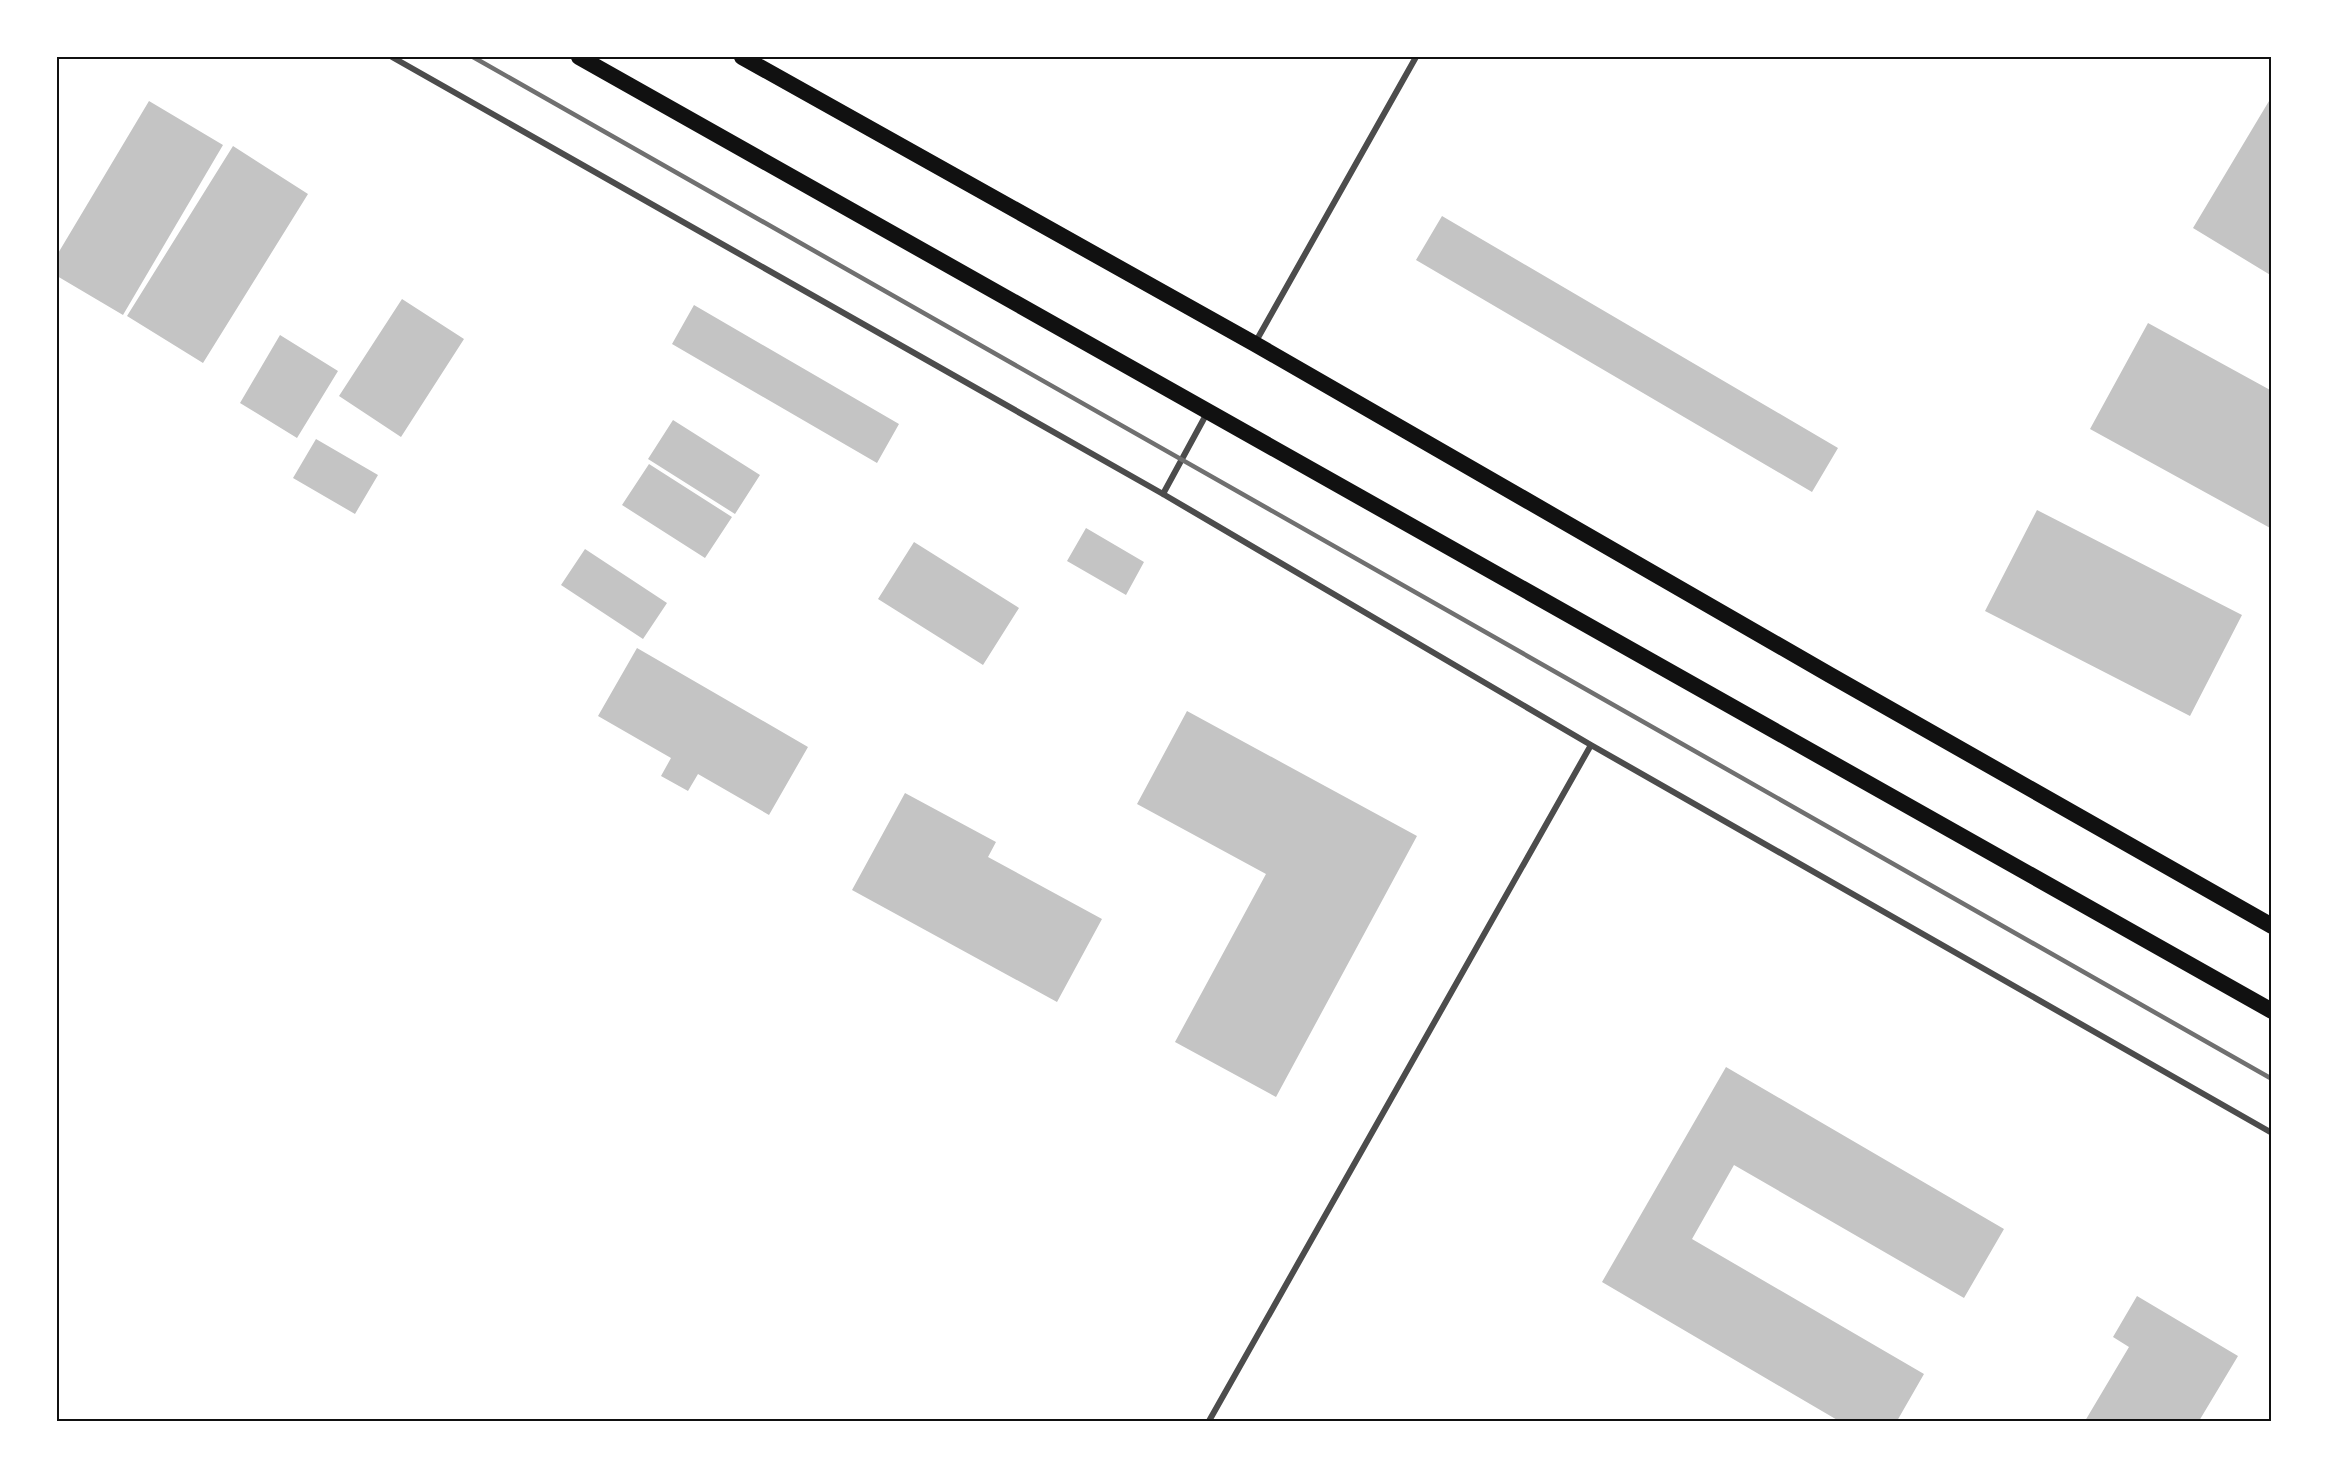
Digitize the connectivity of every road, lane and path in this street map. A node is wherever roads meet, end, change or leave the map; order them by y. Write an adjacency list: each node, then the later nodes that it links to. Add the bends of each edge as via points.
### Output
1 (392, 57): 7 (street)
2 (579, 57): 6 (highway)
3 (742, 57): 5 (highway)
4 (1416, 57): 5 (street)
5 (1255, 344): 9 (highway)
6 (1208, 413): 7 (street); 10 (highway)
7 (1162, 494): 8 (street)
8 (1591, 744): 11 (street); 12 (street)
9 (2272, 926)
10 (2272, 1011)
11 (2272, 1133)
12 (1209, 1421)

